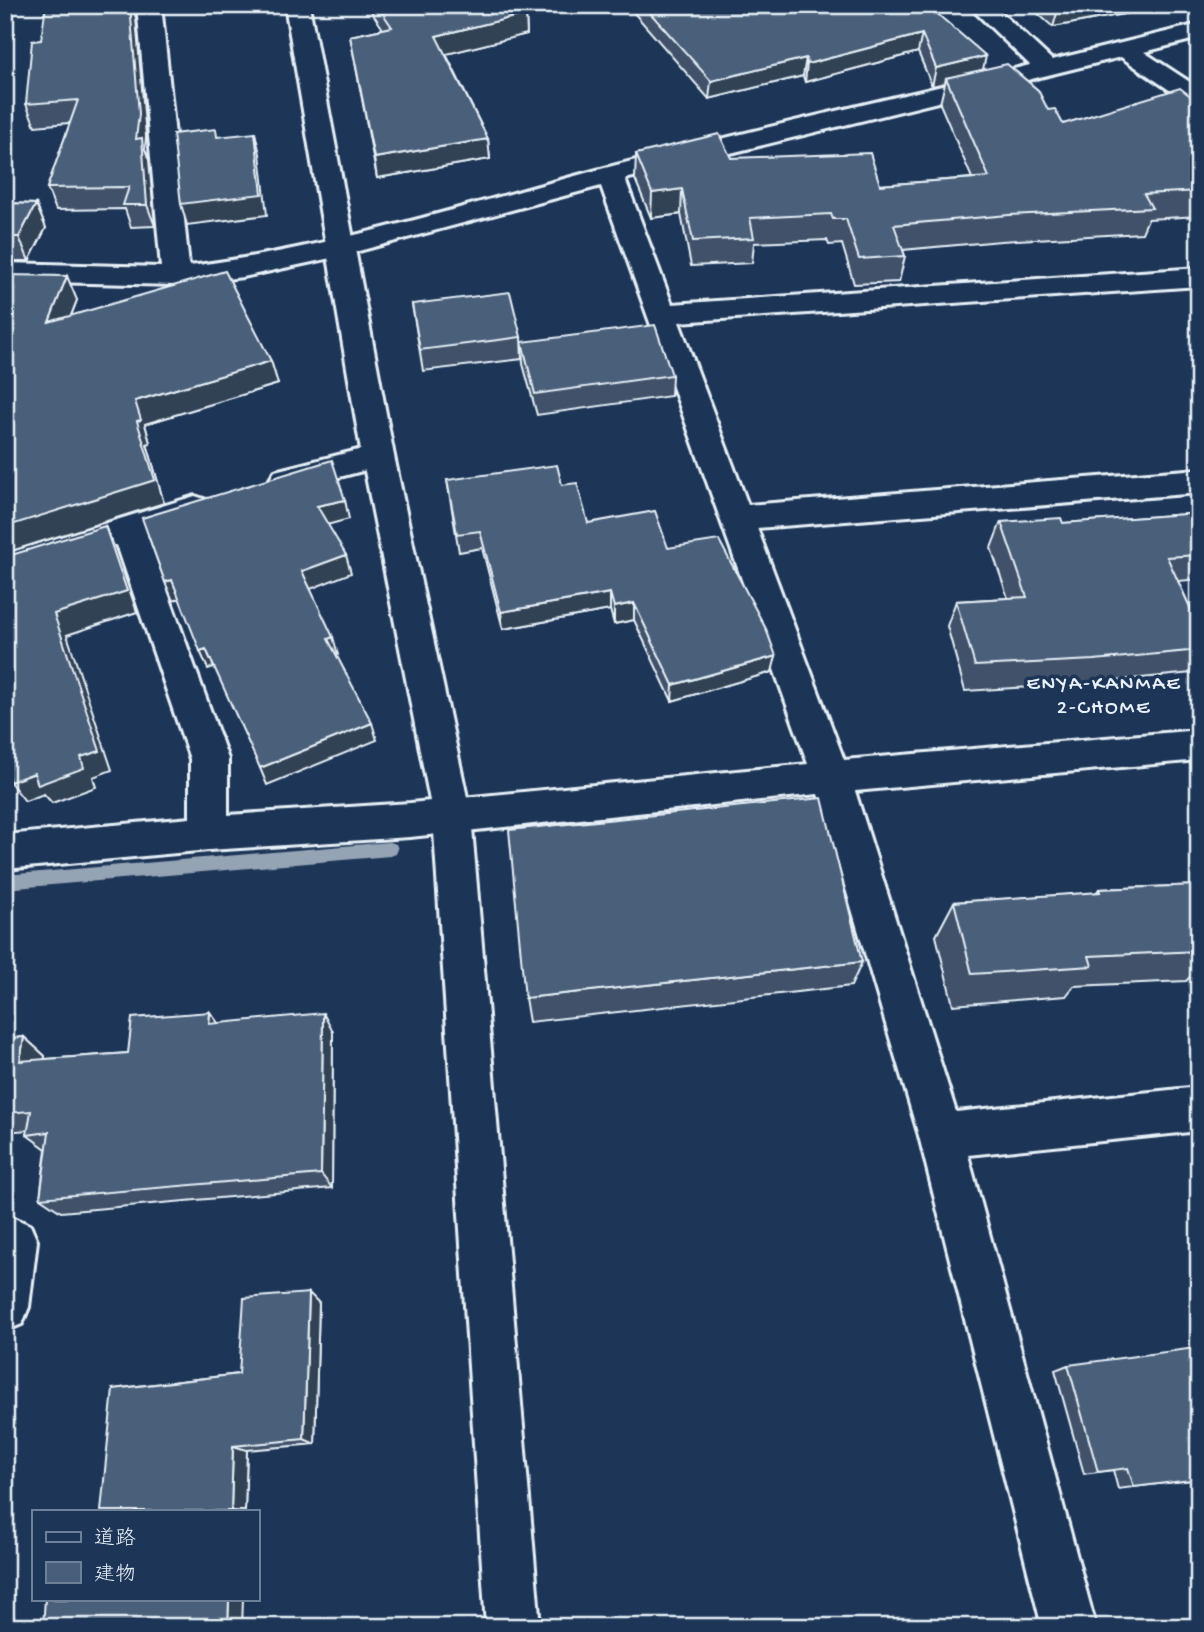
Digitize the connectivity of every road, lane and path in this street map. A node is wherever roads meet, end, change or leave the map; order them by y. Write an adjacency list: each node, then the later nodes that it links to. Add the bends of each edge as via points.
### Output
1 (149, 5): 11 (street)
2 (297, 5): 9 (street)
3 (979, 5): 6 (street)
4 (1199, 32): 5 (street)
5 (1126, 50): 6 (street); 7 (street)
6 (1047, 68): 8 (street)
7 (1199, 99)
8 (610, 175): 9 (street); 13 (street)
9 (340, 247): 11 (street, via 243,268); 14 (street)
10 (5, 272): 11 (street)
11 (176, 276)
12 (1199, 276): 13 (street)
13 (663, 314): 18 (street)
14 (378, 456): 16 (street); 23 (street)
15 (1199, 481): 18 (street)
16 (258, 488)
17 (219, 500): 19 (street)
18 (737, 517): 22 (street)
19 (128, 529): 20 (street); 24 (street, via 209,759)
20 (5, 567)
21 (1199, 745): 22 (street)
22 (832, 777): 23 (street); 27 (street)
23 (452, 816): 24 (street); 30 (street)
24 (209, 833): 25 (street)
25 (5, 852)
26 (1199, 1109): 27 (street)
27 (941, 1136): 31 (street)
28 (5, 1242): 29 (street, via 14,1241)
29 (5, 1307)
30 (513, 1627)
31 (1069, 1627)

